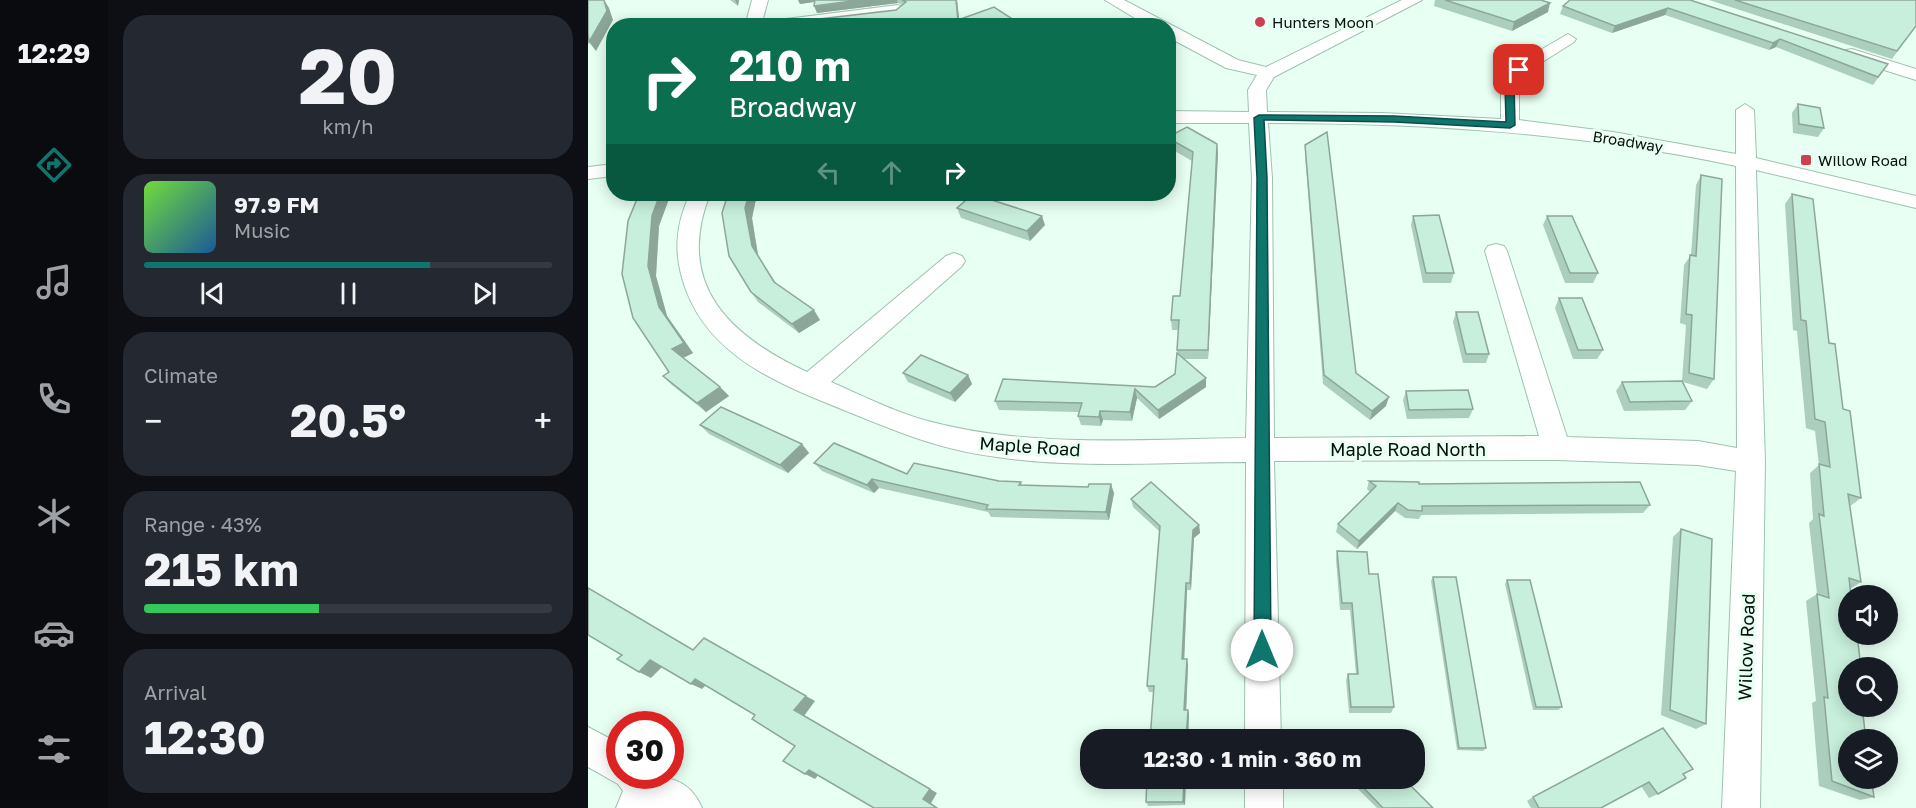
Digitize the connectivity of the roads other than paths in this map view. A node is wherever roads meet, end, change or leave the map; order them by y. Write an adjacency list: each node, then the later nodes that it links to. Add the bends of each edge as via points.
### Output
1 (760, 0): 5 (street)
2 (1113, 0): 7 (street)
3 (1414, 0): 11 (street)
4 (898, 10): 6 (street)
5 (755, 18)
6 (832, 18)
7 (1146, 18)
8 (1176, 34): 11 (street, via 1232,64)
9 (1568, 39): 16 (street, via 1519,70 1510,84)
10 (1840, 50): 12 (street)
11 (1268, 73): 15 (street, via 1257,90)
12 (1916, 75)
13 (1745, 110): 17 (street)
14 (1176, 117): 15 (street, Broadway)
15 (1259, 118): 16 (street, Broadway); 26 (street)
16 (1510, 125): 17 (street, Broadway)
17 (1746, 161): 21 (street, Broadway); 27 (street, Willow Road)
18 (606, 171): 19 (street)
19 (588, 173)
20 (697, 201): 24 (street, Maple Road, via 688,227 688,249 697,289 711,317 761,360)
21 (1916, 202)
22 (1496, 251): 25 (street)
23 (954, 261): 24 (street)
24 (810, 385): 26 (street, Maple Road, via 918,430 1004,447 1045,451)
25 (1557, 448): 26 (street, Maple Road North); 27 (street, Maple Road North, via 1698,453)
26 (1260, 449): 28 (street)
27 (1751, 462): 35 (street, Willow Road)
28 (1263, 729)
29 (588, 745): 30 (street)
30 (606, 757)
31 (1264, 789): 34 (street)
32 (640, 790): 33 (street)
33 (683, 808)
34 (1264, 808)
35 (1741, 808)

